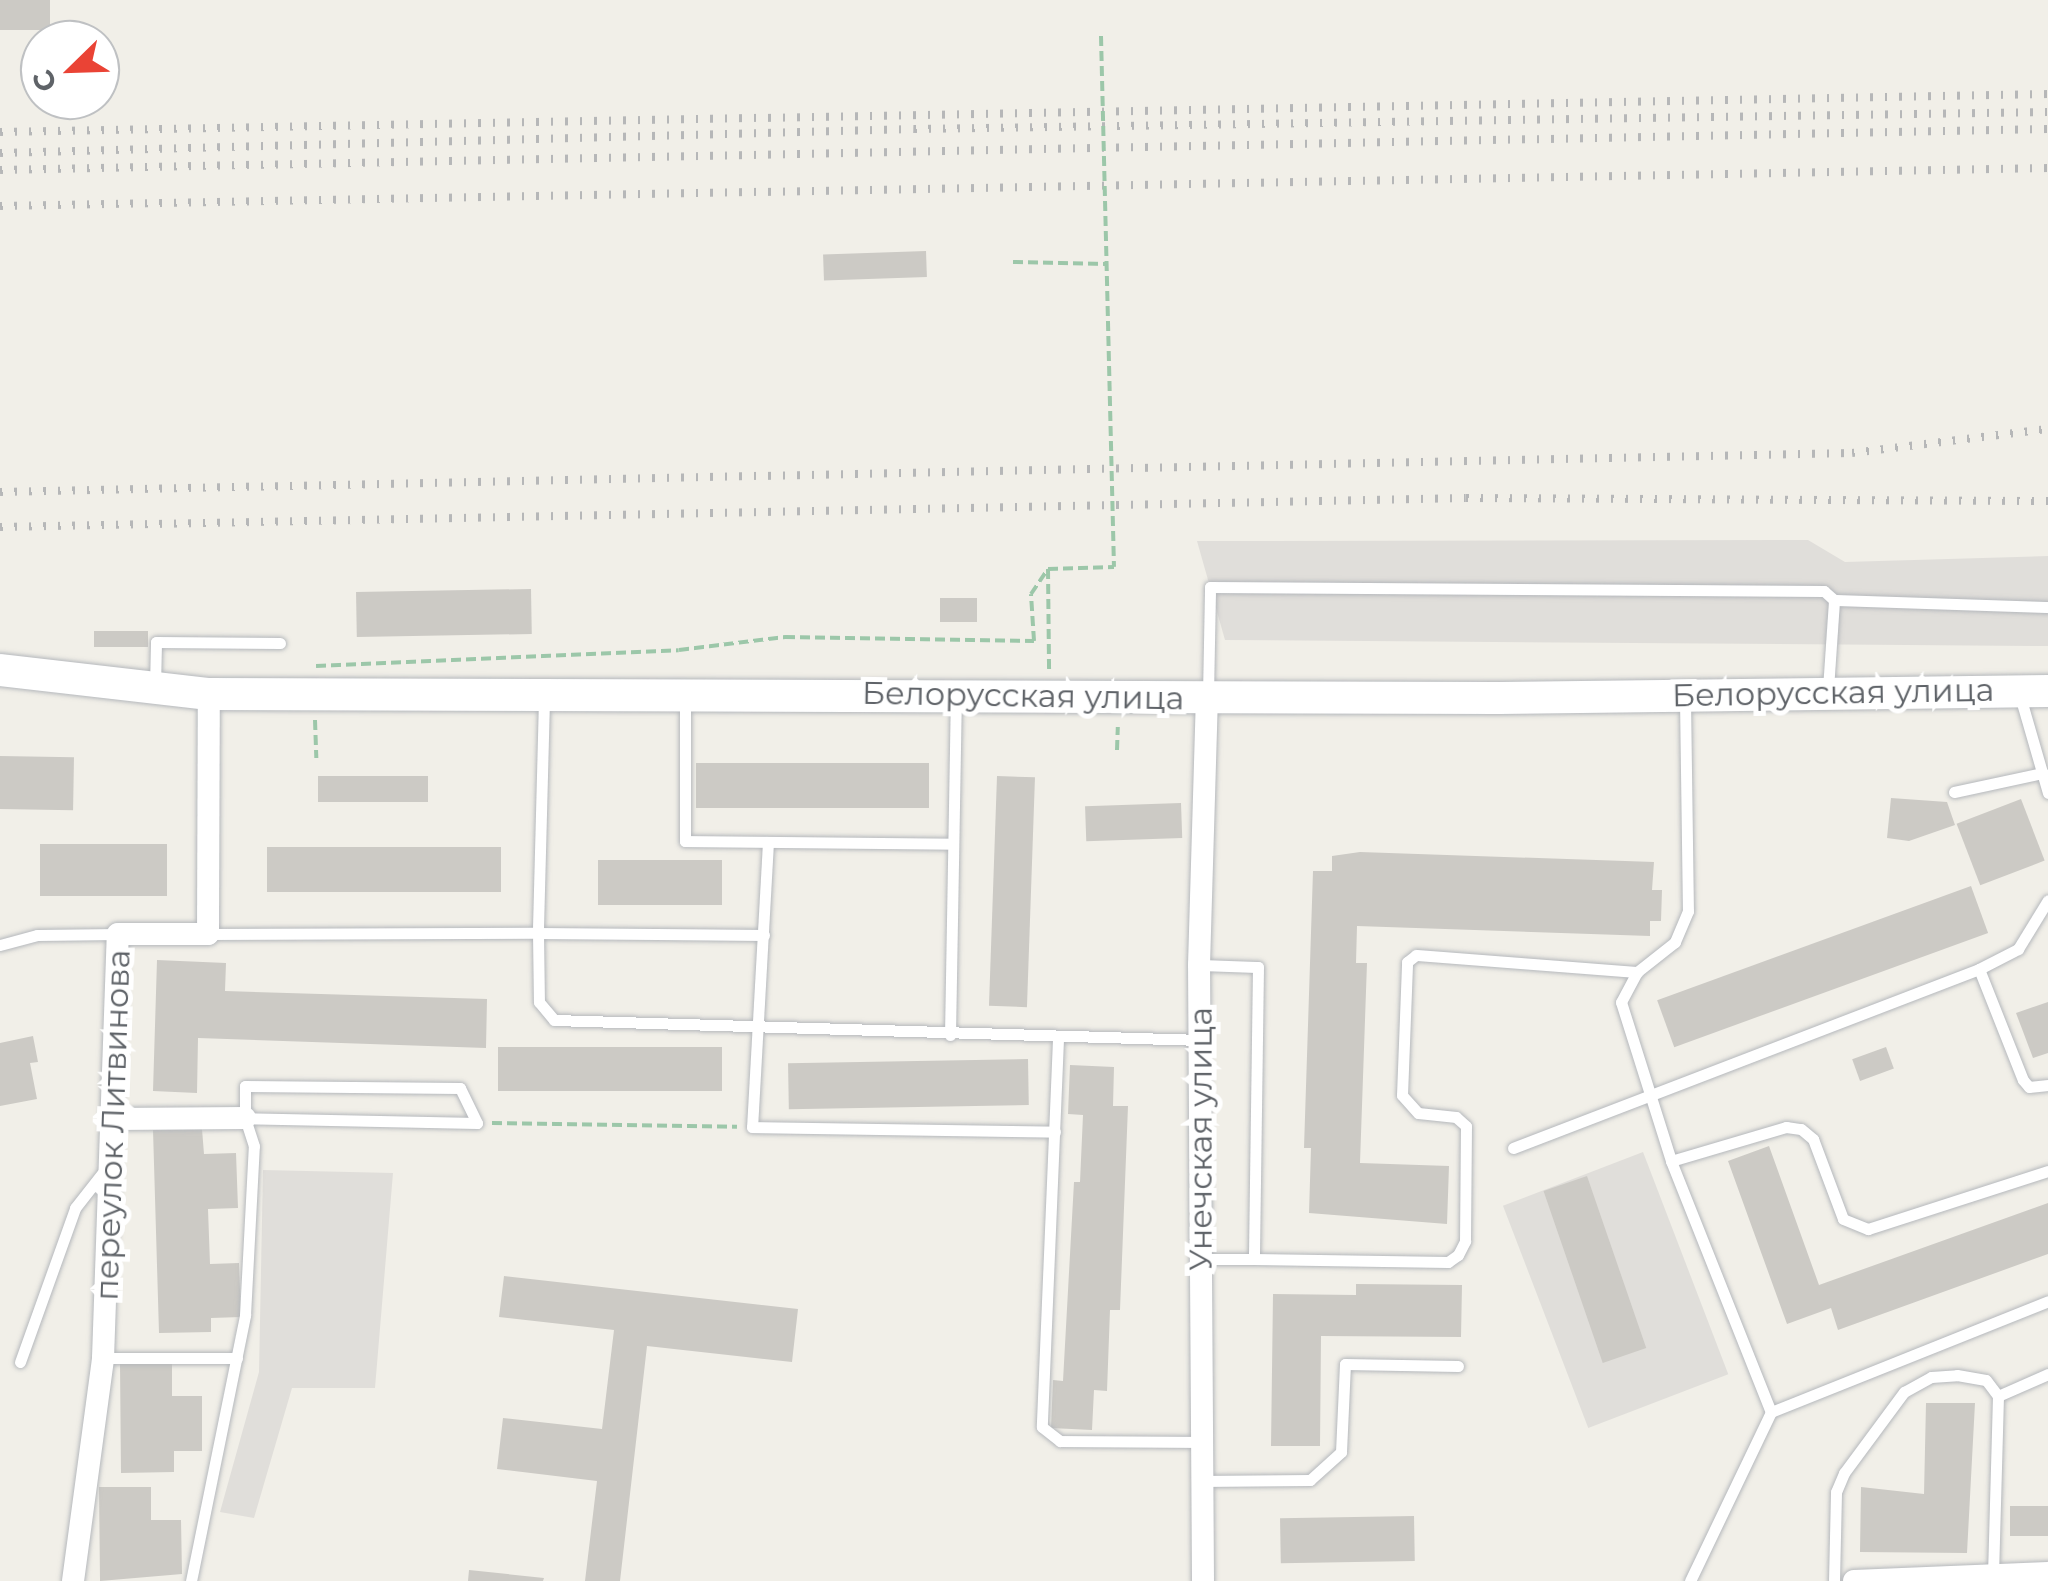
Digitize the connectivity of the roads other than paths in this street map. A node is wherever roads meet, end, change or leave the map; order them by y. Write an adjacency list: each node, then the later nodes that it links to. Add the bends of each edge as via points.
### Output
1 (1834, 600): 2 (lane); 11 (lane); 13 (lane, via 1824,591 1210,587)
2 (2048, 607)
3 (280, 643): 5 (lane, via 156,642)
4 (0, 670): 5 (main road, Белорусская улица, via 38,670)
5 (155, 691): 8 (main road, Белорусская улица)
6 (2033, 691): 11 (main road, Белорусская улица); 14 (lane)
7 (685, 692): 9 (main road, Белорусская улица); 12 (main road, Белорусская улица); 17 (lane, via 685,842)
8 (209, 694): 9 (main road, Белорусская улица); 21 (street)
9 (544, 694): 22 (lane)
10 (1685, 694): 11 (main road, Белорусская улица); 13 (main road, Белорусская улица); 27 (lane, via 1688,911 1674,942)
11 (1828, 694)
12 (956, 696): 13 (main road, Белорусская улица); 18 (lane)
13 (1208, 698): 25 (street, Унечская улица)
14 (2043, 773): 15 (lane); 16 (lane)
15 (1954, 792)
16 (2048, 793)
17 (768, 842): 18 (lane); 23 (lane)
18 (951, 844): 29 (lane)
19 (2048, 900): 26 (lane, via 2018,949)
20 (118, 934): 21 (street, переулок Литвинова); 24 (lane, via 37,935); 35 (street, переулок Литвинова)
21 (208, 934): 22 (lane)
22 (538, 934): 23 (lane); 28 (lane, via 539,1002 554,1020)
23 (764, 935): 28 (lane)
24 (0, 944)
25 (1200, 965): 31 (street, Унечская улица); 42 (lane, via 1258,967)
26 (1979, 970): 32 (lane, via 2023,1080 2029,1087); 33 (lane)
27 (1637, 972): 33 (lane, via 1621,1002); 42 (lane, via 1416,954 1407,962 1402,1095 1418,1113 1456,1117 1466,1126 1465,1241 1458,1255 1448,1262)
28 (758, 1028): 29 (lane); 36 (lane, via 752,1127)
29 (950, 1035): 30 (lane)
30 (1058, 1039): 31 (lane); 36 (lane)
31 (1201, 1040): 41 (street, Унечская улица)
32 (2048, 1085)
33 (1648, 1094): 37 (lane); 39 (lane)
34 (245, 1118): 34 (lane, via 245,1086 257,1082 460,1088 477,1123); 35 (street); 45 (lane, via 254,1146)
35 (115, 1119): 38 (street, переулок Литвинова)
36 (1055, 1132): 51 (lane, via 1042,1427 1060,1441)
37 (1514, 1148)
38 (114, 1157): 44 (street, переулок Литвинова); 46 (lane, via 75,1208)
39 (1671, 1161): 40 (lane, via 1786,1127 1800,1129 1813,1139 1843,1219 1868,1229); 50 (lane)
40 (2048, 1171)
41 (1202, 1258): 42 (lane); 51 (street, Унечская улица)
42 (1254, 1259)
43 (2048, 1301): 50 (lane)
44 (103, 1358): 45 (lane); 55 (street, переулок Литвинова)
45 (237, 1358): 56 (lane)
46 (20, 1362)
47 (1458, 1366): 52 (lane, via 1346,1364 1341,1452 1310,1480)
48 (2048, 1374): 49 (lane)
49 (1998, 1396): 54 (lane); 59 (lane, via 1986,1380 1957,1375 1931,1378 1904,1392 1836,1492)
50 (1771, 1412): 58 (lane)
51 (1201, 1442): 52 (street, Унечская улица)
52 (1200, 1482): 57 (street, Унечская улица)
53 (2048, 1573): 54 (street)
54 (1994, 1575): 60 (street)
55 (73, 1581)
56 (191, 1581)
57 (1203, 1581)
58 (1690, 1581)
59 (1834, 1581)
60 (1854, 1581)

